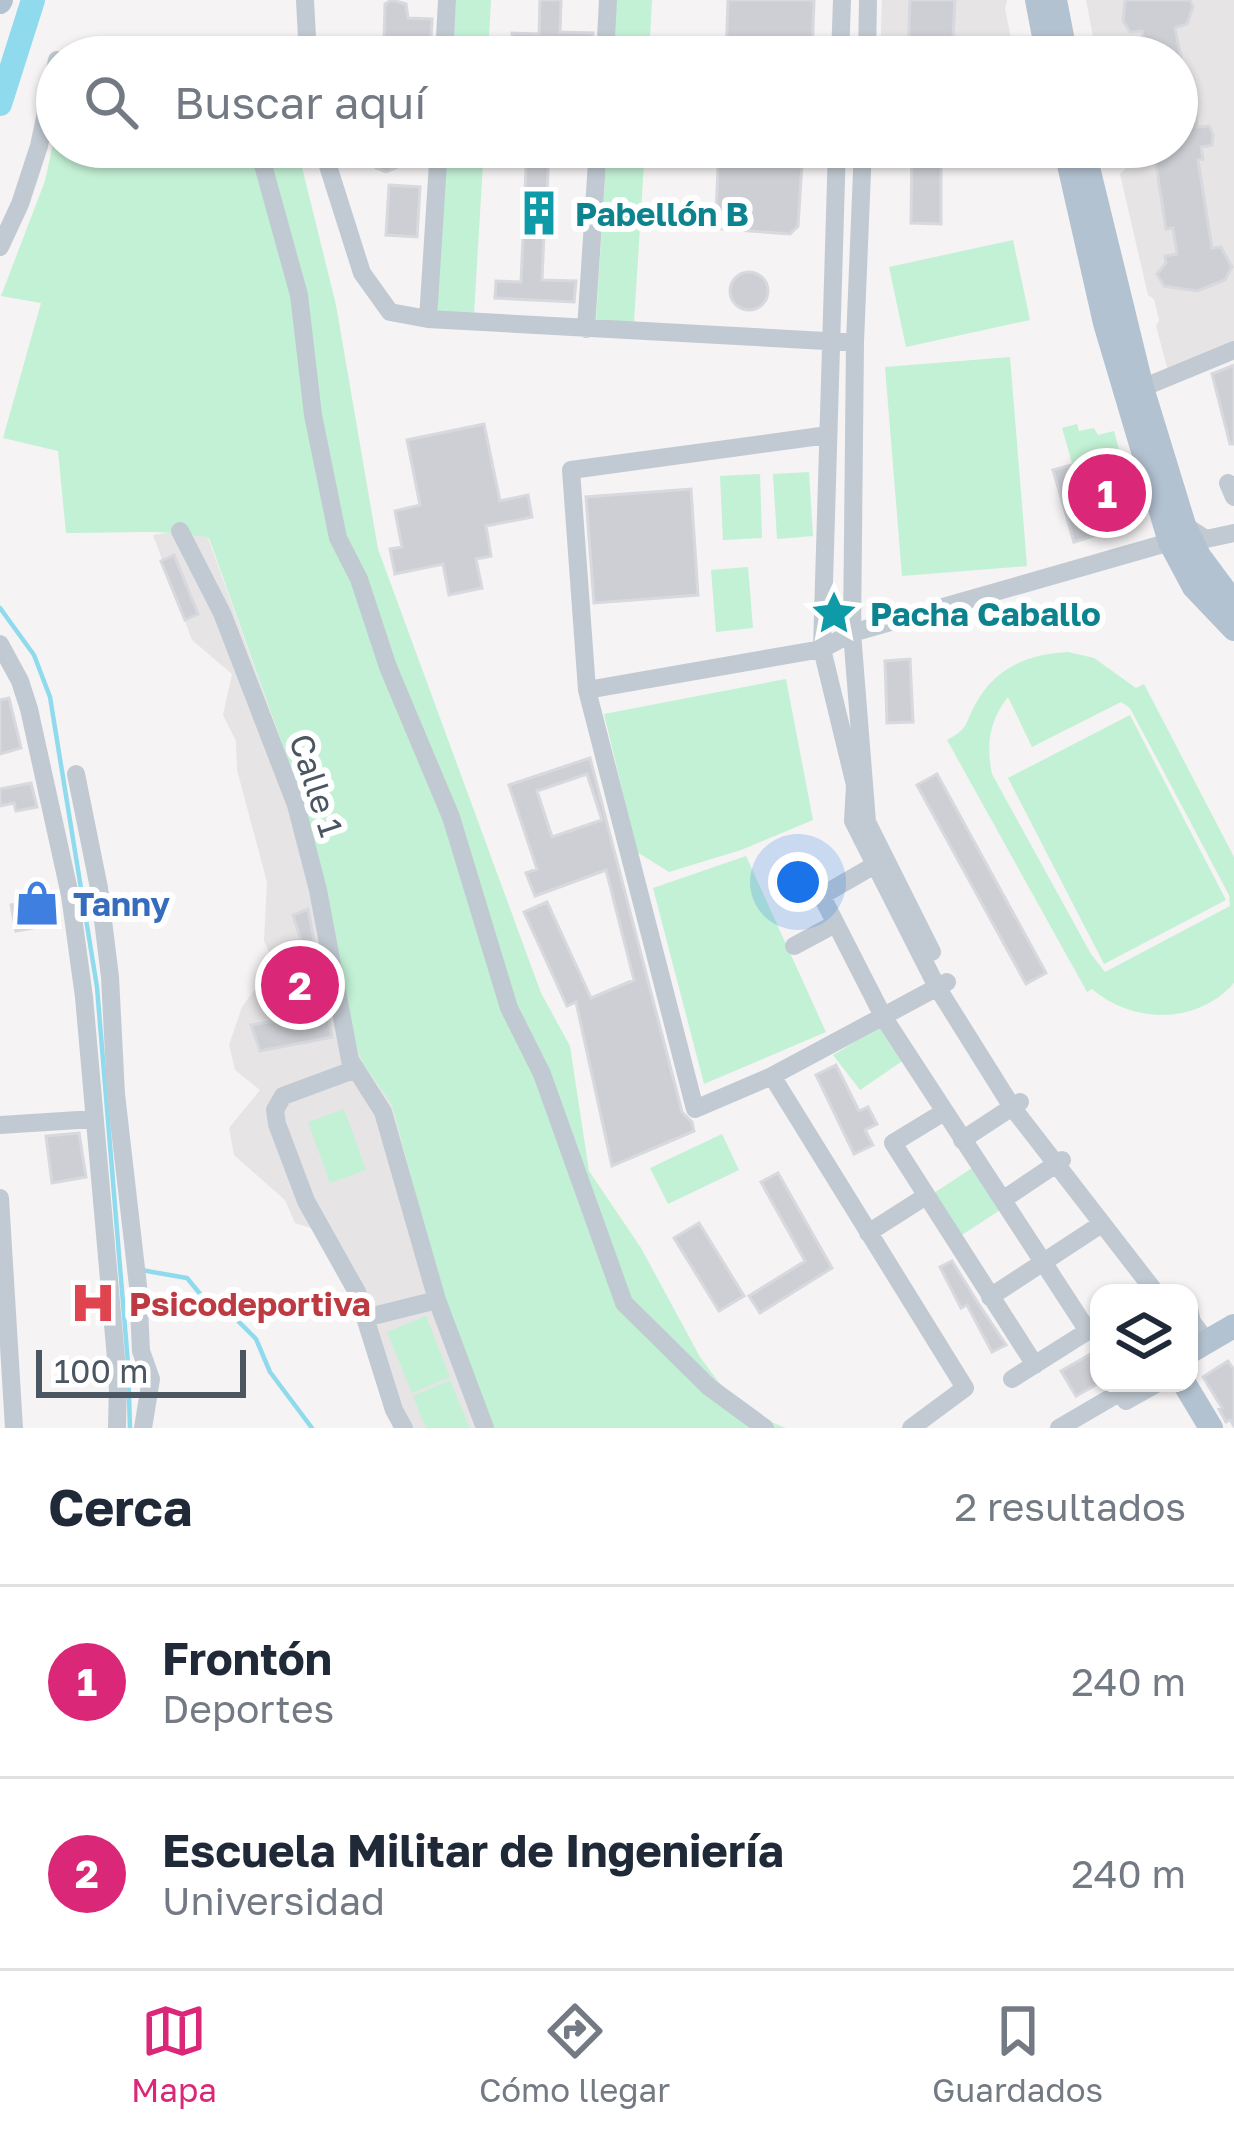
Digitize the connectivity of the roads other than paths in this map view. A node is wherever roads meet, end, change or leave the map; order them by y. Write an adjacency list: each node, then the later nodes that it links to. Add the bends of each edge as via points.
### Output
1 (305, 0): 7 (street)
2 (447, 0): 8 (street)
3 (608, 0): 9 (street)
4 (842, 0): 10 (street)
5 (868, 0): 11 (street)
6 (1047, 7): 12 (main road)
7 (307, 36)
8 (445, 36)
9 (606, 36)
10 (841, 36)
11 (867, 36)
12 (1058, 36)
13 (36, 155): 22 (street)
14 (264, 168): 84 (street, via 299,295 338,538 451,817 509,1008 542,1074 625,1303 709,1388)
15 (329, 168): 23 (street, via 362,273 390,312)
16 (438, 168): 23 (street)
17 (597, 168): 24 (street)
18 (837, 168): 25 (street)
19 (862, 168): 26 (street)
20 (1071, 168): 28 (main road)
21 (1087, 168): 28 (main road)
22 (0, 247)
23 (428, 320): 24 (street)
24 (586, 329): 25 (street)
25 (833, 342): 26 (street); 29 (street)
26 (855, 342): 36 (street)
27 (1234, 350): 28 (street)
28 (1133, 391): 30 (main road); 33 (main road)
29 (828, 435): 38 (street); 41 (street, via 571,470)
30 (1141, 444): 33 (main road); 34 (street, via 1176,531)
31 (180, 531): 48 (street, Calle 1, via 222,614 296,806)
32 (1234, 533): 33 (street)
33 (1177, 534): 34 (main road); 35 (main road, via 1194,587); 36 (street)
34 (1222, 598)
35 (1234, 629)
36 (852, 633): 38 (street); 46 (street, via 867,822)
37 (0, 644): 39 (street)
38 (822, 649): 41 (street); 43 (street, via 855,784 853,821)
39 (20, 681): 40 (street); 52 (street, via 70,895)
40 (0, 689)
41 (587, 690): 49 (street, via 695,1109)
42 (76, 774): 81 (street, via 110,976 141,1351 151,1379)
43 (873, 866): 44 (street, via 817,888); 46 (street)
44 (835, 924): 45 (street); 47 (street)
45 (794, 946)
46 (942, 984): 47 (street); 50 (street)
47 (884, 1018): 49 (street); 51 (street)
48 (356, 1069): 65 (street, Calle 1, via 383,1112); 66 (street, via 283,1096 275,1110 306,1201)
49 (772, 1076): 60 (street)
50 (1016, 1105): 54 (street); 55 (street)
51 (944, 1112): 54 (street); 56 (street, via 893,1143)
52 (94, 1118): 53 (street); 80 (street)
53 (0, 1125)
54 (962, 1140): 58 (street)
55 (1058, 1162): 58 (street); 59 (street); 62 (street)
56 (926, 1196): 60 (street); 64 (street)
57 (0, 1198): 79 (street)
58 (1004, 1199): 61 (street)
59 (1100, 1225): 61 (street); 63 (street)
60 (868, 1233): 85 (street, via 965,1388)
61 (1042, 1264): 64 (street); 67 (street)
62 (1154, 1284)
63 (1154, 1284)
64 (990, 1298): 73 (street)
65 (437, 1300): 66 (street); 83 (street, Calle 1)
66 (365, 1318): 82 (street)
67 (1090, 1323)
68 (1234, 1326): 69 (main road)
69 (1198, 1329)
70 (1090, 1331): 73 (street)
71 (1234, 1339): 72 (main road)
72 (1198, 1360)
73 (1035, 1365): 74 (street)
74 (1012, 1379)
75 (1125, 1392): 78 (street)
76 (1138, 1392): 78 (street)
77 (1189, 1392): 88 (main road)
78 (1107, 1406): 86 (street); 87 (street)
79 (14, 1428)
80 (117, 1428)
81 (143, 1428)
82 (404, 1428)
83 (485, 1428)
84 (766, 1428)
85 (911, 1428)
86 (1061, 1428)
87 (1081, 1428)
88 (1211, 1428)

